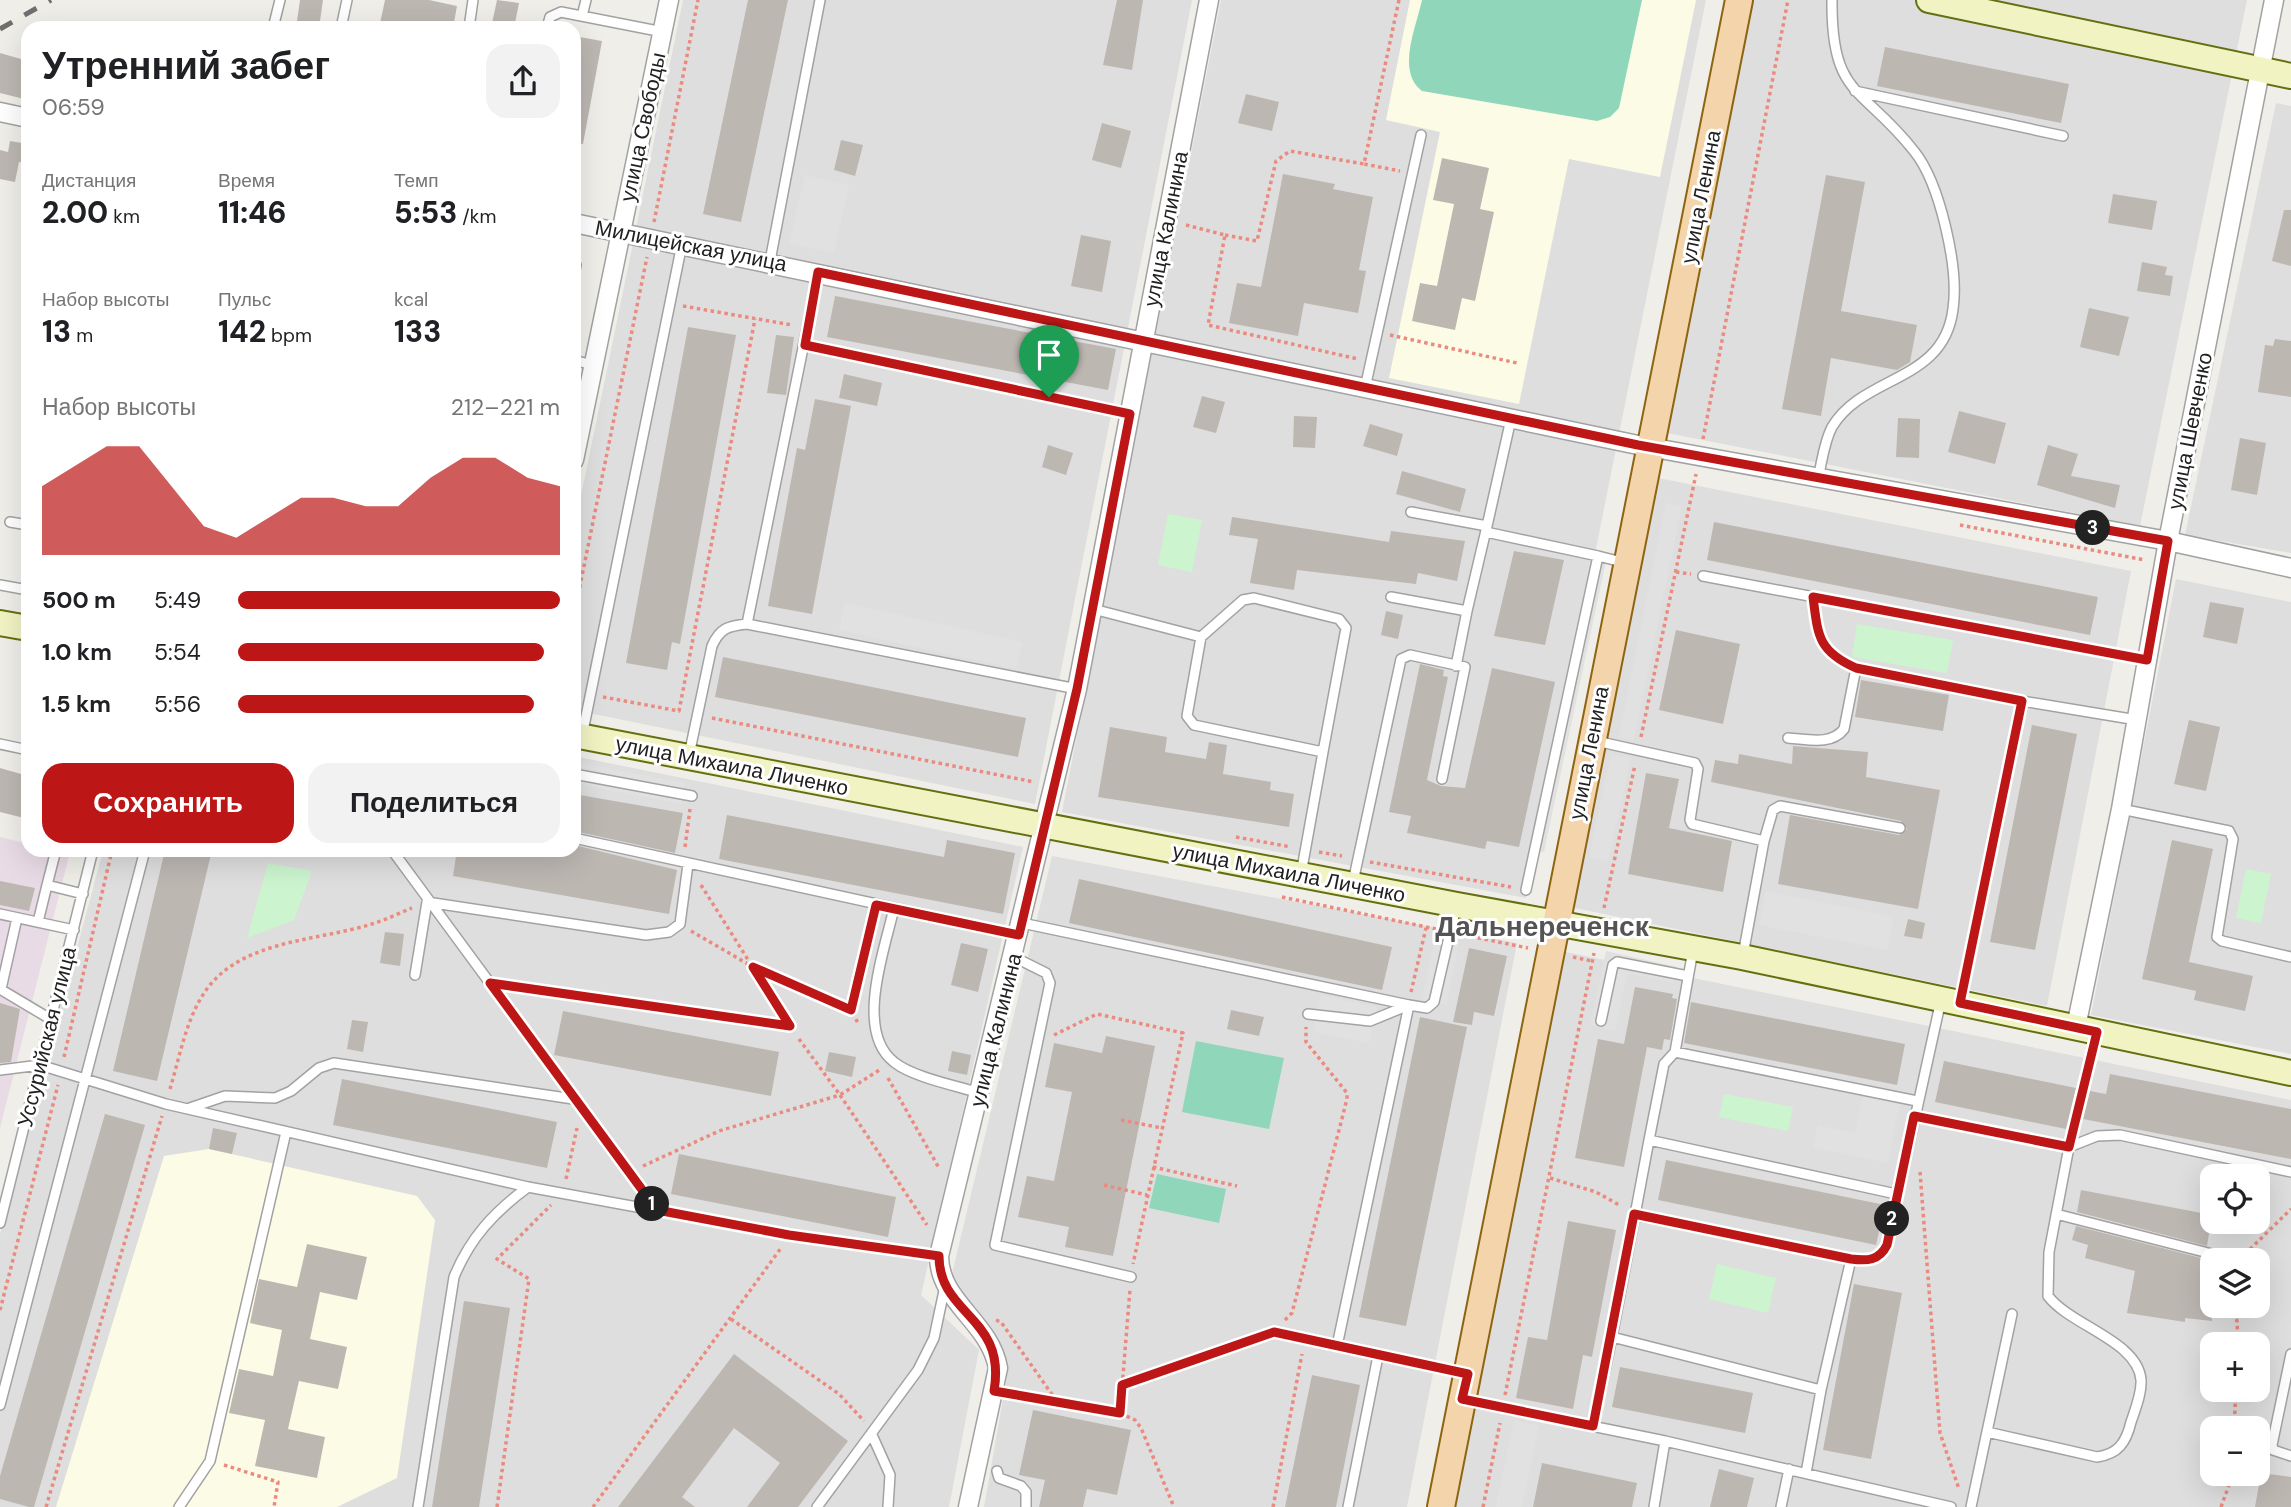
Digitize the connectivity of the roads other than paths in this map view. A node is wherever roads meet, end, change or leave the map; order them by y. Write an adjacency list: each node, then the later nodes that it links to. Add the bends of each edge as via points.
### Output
1 (280, 0): 13 (lane)
2 (347, 0): 14 (lane)
3 (473, 0): 15 (lane)
4 (586, 0): 12 (lane)
5 (669, 0): 17 (street, улица Свободы)
6 (820, 0): 28 (lane)
7 (1209, 0): 30 (street, улица Калинина)
8 (1739, 0): 38 (main road, улица Ленина)
9 (1832, 0): 20 (lane, via 1836,57)
10 (1929, 0): 18 (main road)
11 (2274, 0): 18 (street, улица Шевченко)
12 (582, 16): 16 (lane, via 556,13); 17 (lane)
13 (276, 21)
14 (342, 21)
15 (469, 21)
16 (549, 21)
17 (663, 32): 26 (street, улица Свободы)
18 (2262, 71): 19 (main road); 44 (street, улица Шевченко)
19 (2291, 76)
20 (1854, 91): 24 (lane); 39 (lane, via 1915,152 1932,182 1953,276 1954,308 1938,349 1920,366 1851,407 1833,425)
21 (0, 112): 22 (street)
22 (21, 116)
23 (1421, 135): 34 (lane)
24 (2063, 136)
25 (581, 224): 26 (street, Милицейская улица)
26 (621, 232): 27 (street, Милицейская улица); 33 (street, улица Свободы)
27 (682, 244): 28 (street, Милицейская улица); 65 (lane)
28 (770, 261): 29 (street, Милицейская улица)
29 (818, 272): 30 (street, Милицейская улица); 31 (lane)
30 (1144, 343): 34 (street, Милицейская улица); 35 (street, улица Калинина)
31 (805, 345): 35 (lane); 56 (lane)
32 (581, 362): 33 (lane)
33 (592, 365): 37 (street, улица Свободы)
34 (1365, 388): 36 (street, Милицейская улица)
35 (1130, 414): 53 (street, улица Калинина)
36 (1511, 419): 38 (street, Милицейская улица); 43 (lane)
37 (581, 423)
38 (1651, 447): 39 (street, Милицейская улица); 46 (main road, улица Ленина)
39 (1818, 478): 44 (street, Милицейская улица)
40 (1411, 512): 43 (lane)
41 (10, 522): 42 (lane)
42 (21, 524)
43 (1486, 529): 45 (lane); 54 (lane)
44 (2168, 541): 47 (street, Милицейская улица); 59 (street, улица Шевченко)
45 (1598, 556): 46 (lane); 89 (lane)
46 (1628, 564): 68 (main road, улица Ленина)
47 (2291, 568)
48 (1703, 576): 52 (lane)
49 (0, 585): 50 (lane)
50 (21, 589)
51 (1391, 597): 54 (lane)
52 (1813, 597): 59 (lane); 61 (lane, via 1822,645)
53 (1093, 609): 58 (lane); 62 (street, улица Калинина)
54 (1467, 611): 60 (lane)
55 (0, 623): 57 (main road)
56 (747, 624): 62 (lane); 72 (lane, via 728,626 712,646)
57 (21, 627)
58 (1201, 637): 71 (lane, via 1187,716 1194,725); 71 (lane, via 1243,600 1254,598 1339,619 1346,628)
59 (2147, 660): 64 (street, улица Шевченко)
60 (1456, 666): 74 (lane, via 1465,667); 87 (lane, via 1409,655 1401,659)
61 (1856, 668): 63 (lane); 67 (lane, via 1844,729 1838,737)
62 (1077, 689): 77 (street, улица Калинина)
63 (2022, 701): 64 (lane); 108 (lane)
64 (2137, 720): 76 (street, улица Шевченко)
65 (581, 727)
66 (581, 737): 72 (main road, улица Михаила Личенко)
67 (1788, 738)
68 (1592, 740): 80 (lane, via 1695,763 1699,769 1692,824); 97 (main road, улица Ленина)
69 (0, 744): 70 (lane)
70 (21, 748)
71 (1323, 752): 86 (lane)
72 (689, 757): 77 (main road, улица Михаила Личенко)
73 (581, 775): 75 (lane)
74 (1442, 779)
75 (692, 796)
76 (2121, 809): 103 (lane, via 2229,831 2233,839 2217,937); 114 (street, улица Шевченко)
77 (1046, 827): 86 (main road, улица Михаила Личенко); 98 (street, улица Калинина)
78 (1900, 828): 80 (lane, via 1780,806 1769,818)
79 (581, 840): 85 (lane)
80 (1764, 841): 102 (lane)
81 (55, 857): 88 (lane)
82 (91, 857): 90 (lane, Уссурийская улица)
83 (143, 857): 119 (lane)
84 (397, 857): 91 (lane)
85 (688, 864): 91 (lane, via 680,924 668,932 646,935); 93 (lane)
86 (1301, 875): 87 (main road, улица Михаила Личенко)
87 (1352, 884): 92 (main road, улица Михаила Личенко)
88 (47, 886): 90 (lane); 96 (lane)
89 (1526, 890)
90 (83, 894): 99 (lane, Уссурийская улица)
91 (427, 902): 104 (lane); 106 (lane)
92 (1457, 905): 97 (main road, улица Михаила Личенко); 109 (lane, via 1434,1002 1427,1008)
93 (894, 908): 98 (lane); 120 (lane, via 872,1008 882,1047 893,1062 907,1069)
94 (0, 914): 95 (lane)
95 (17, 918): 96 (lane); 107 (lane)
96 (38, 922): 99 (lane)
97 (1555, 922): 100 (main road, улица Михаила Личенко); 146 (main road, улица Ленина)
98 (1021, 929): 101 (street, улица Калинина); 109 (lane)
99 (74, 930): 111 (lane, Уссурийская улица)
100 (1693, 947): 102 (main road, улица Михаила Личенко); 105 (lane)
101 (1014, 957): 120 (street, улица Калинина); 138 (lane, via 1049,978 995,1245)
102 (1742, 957): 108 (main road, улица Михаила Личенко)
103 (2291, 957)
104 (415, 975)
105 (1688, 976): 112 (lane, via 1617,962); 115 (lane)
106 (490, 983): 113 (lane); 121 (lane)
107 (0, 989): 111 (lane)
108 (1950, 1001): 114 (main road, улица Михаила Личенко); 122 (lane)
109 (1409, 1004): 110 (lane, via 1370,1021); 143 (lane)
110 (1308, 1014)
111 (52, 1020): 116 (lane, Уссурийская улица)
112 (1601, 1020)
113 (790, 1026)
114 (2087, 1030): 118 (main road, улица Михаила Личенко); 127 (lane)
115 (1675, 1052): 122 (lane); 126 (lane, via 1664,1064)
116 (40, 1065): 117 (lane); 119 (lane); 134 (lane, Уссурийская улица)
117 (0, 1070)
118 (2291, 1073)
119 (86, 1081): 123 (lane); 148 (lane)
120 (981, 1094): 136 (street, улица Калинина)
121 (573, 1099): 123 (lane, via 334,1063 275,1098 225,1096); 131 (lane)
122 (1917, 1101): 124 (lane)
123 (188, 1109): 125 (lane)
124 (1914, 1116): 127 (lane); 130 (lane)
125 (286, 1132): 129 (lane); 157 (lane, via 210,1461)
126 (1649, 1140): 130 (lane); 132 (lane)
127 (2069, 1147): 128 (lane, via 2097,1136 2120,1135); 133 (lane)
128 (2291, 1172)
129 (528, 1187): 131 (lane); 158 (lane, via 489,1218 454,1277)
130 (1896, 1194): 137 (lane, via 1882,1255 1872,1260)
131 (657, 1210): 136 (lane)
132 (1634, 1214): 137 (lane); 142 (lane)
133 (2056, 1214): 135 (lane); 150 (lane, via 2046,1271 2048,1296 2135,1359 2142,1383 2130,1427 2122,1447 2097,1457)
134 (0, 1223)
135 (2200, 1251)
136 (939, 1256): 139 (street, улица Калинина)
137 (1851, 1259): 147 (lane)
138 (1131, 1277)
139 (945, 1286): 151 (lane, via 927,1354); 161 (street, улица Калинина, via 987,1336 998,1368)
140 (2012, 1314): 150 (lane)
141 (1274, 1332): 143 (lane)
142 (1612, 1337): 147 (lane); 149 (lane)
143 (1337, 1346): 145 (lane)
144 (2291, 1354): 153 (lane, via 2272,1445 2273,1450)
145 (1378, 1356): 146 (lane); 163 (lane)
146 (1465, 1387): 149 (lane, via 1503,1406); 164 (main road, улица Ленина)
147 (1821, 1390): 156 (lane)
148 (0, 1405)
149 (1593, 1426): 152 (lane)
150 (1987, 1432): 168 (lane)
151 (872, 1435): 159 (lane); 160 (lane, via 890,1475)
152 (1665, 1441): 154 (lane); 165 (lane)
153 (2291, 1456)
154 (1789, 1469): 156 (lane); 166 (lane)
155 (997, 1471): 162 (lane, via 1003,1481 1026,1492)
156 (1807, 1473): 167 (lane)
157 (179, 1507)
158 (418, 1507)
159 (817, 1507)
160 (888, 1507)
161 (968, 1507)
162 (1026, 1507)
163 (1348, 1507)
164 (1441, 1507)
165 (1654, 1507)
166 (1781, 1507)
167 (1951, 1507)
168 (1971, 1507)

